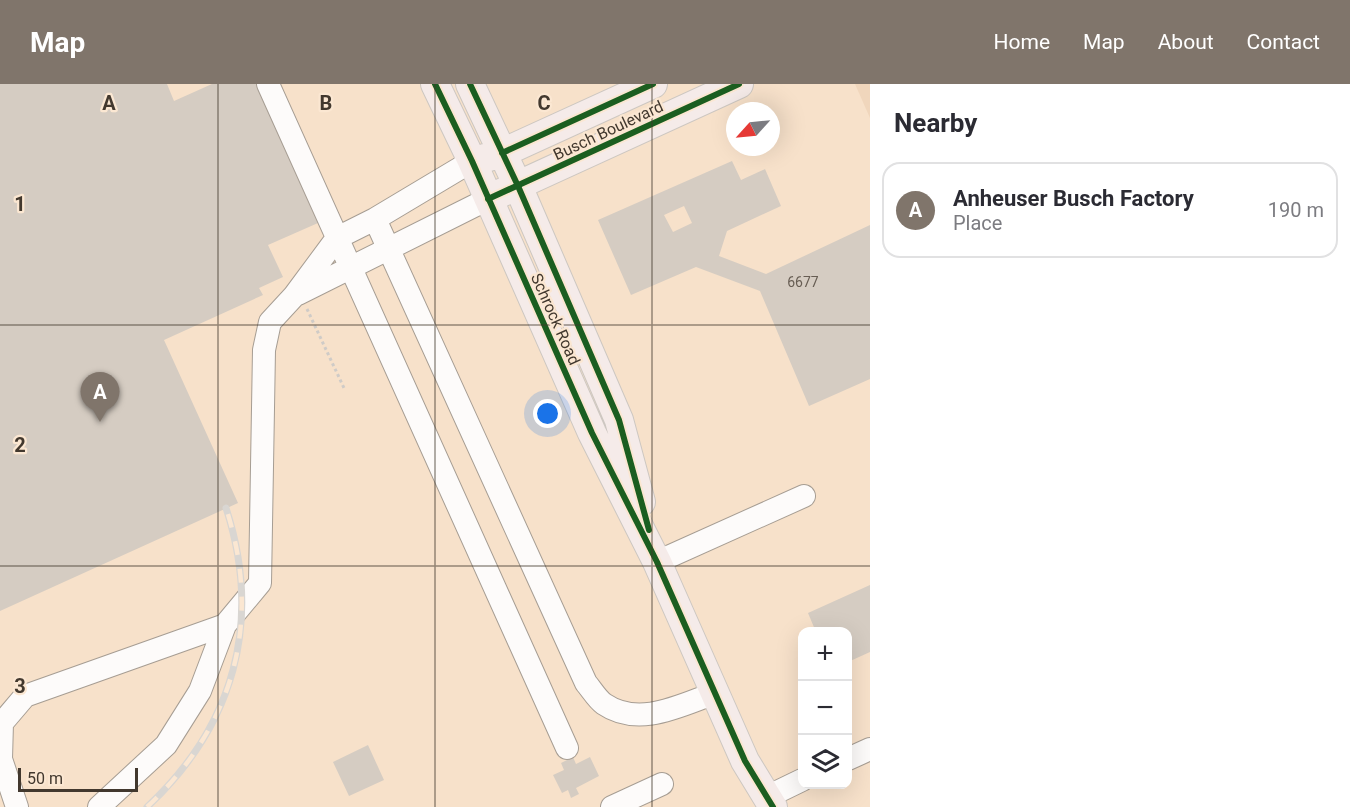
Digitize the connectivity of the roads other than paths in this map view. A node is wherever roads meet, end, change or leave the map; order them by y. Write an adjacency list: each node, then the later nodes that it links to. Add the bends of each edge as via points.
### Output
1 (268, 84): 11 (lane)
2 (435, 84): 7 (main road, Schrock Road)
3 (470, 84): 6 (main road, Schrock Road)
4 (653, 84): 6 (main road, Busch Boulevard)
5 (739, 84): 8 (main road, Busch Boulevard)
6 (502, 153): 7 (main road, Busch Boulevard); 8 (main road, Schrock Road)
7 (472, 161): 9 (main road, Schrock Road); 10 (lane)
8 (518, 186): 9 (main road, Busch Boulevard); 16 (main road, Schrock Road, via 619,420)
9 (488, 199): 12 (lane); 16 (main road, Schrock Road, via 592,433)
10 (375, 219): 11 (lane); 12 (lane)
11 (337, 238): 13 (lane); 14 (lane)
12 (388, 249): 13 (lane); 18 (lane, via 586,683 602,703 630,715 654,714)
13 (351, 268): 14 (lane); 19 (lane)
14 (294, 296): 17 (lane, via 270,322 264,350 260,583)
15 (804, 496): 16 (lane)
16 (657, 562): 18 (main road, Schrock Road)
17 (225, 625): 25 (lane, via 25,696 2,723 1,759); 26 (lane, via 200,691 166,745)
18 (715, 693): 24 (main road, Schrock Road, via 745,761)
19 (567, 748)
20 (870, 749): 21 (lane)
21 (852, 757)
22 (798, 783): 24 (lane)
23 (662, 784): 27 (lane)
24 (770, 802)
25 (16, 807)
26 (99, 807)
27 (612, 807)

